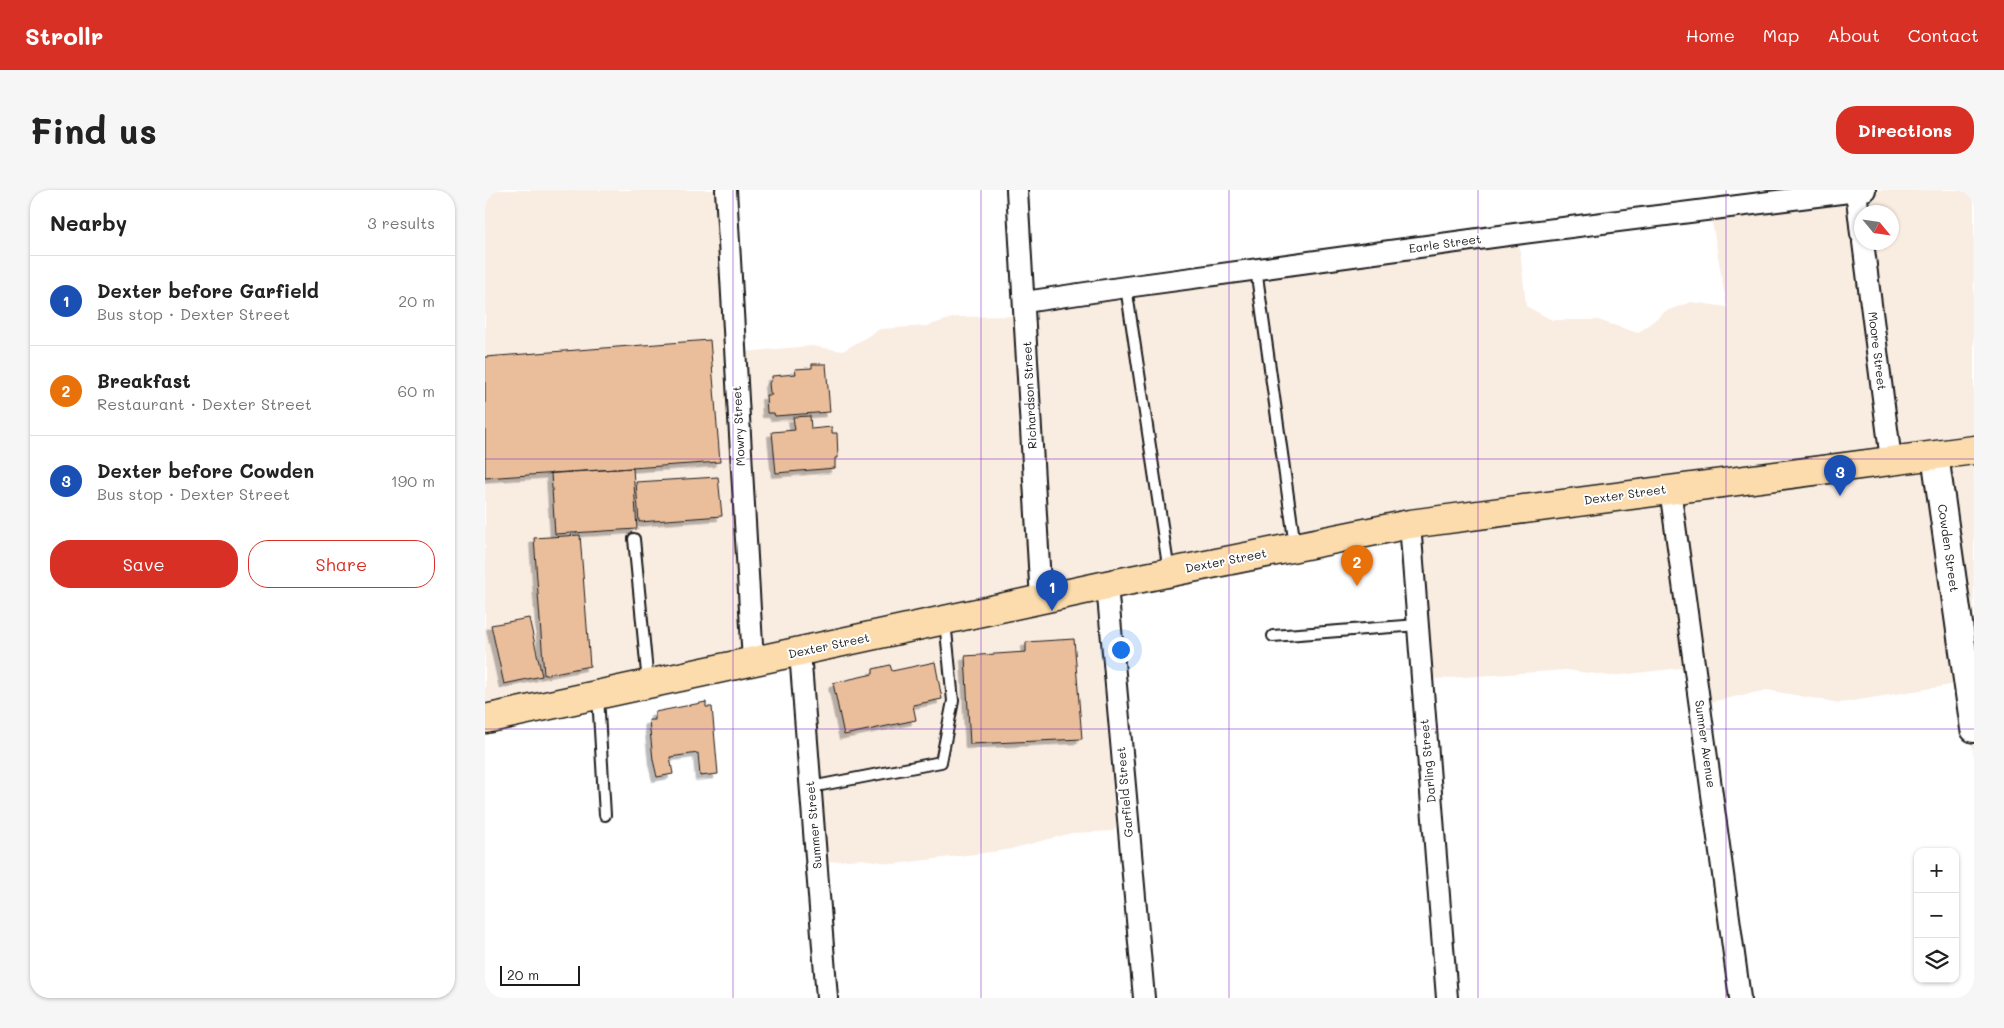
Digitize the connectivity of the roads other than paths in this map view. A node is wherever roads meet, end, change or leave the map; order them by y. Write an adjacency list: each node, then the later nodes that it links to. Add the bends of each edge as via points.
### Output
1 (726, 190): 23 (street, Mowry Street)
2 (1017, 190): 8 (street, Richardson Street)
3 (1859, 190): 4 (street); 6 (street, Earle Street)
4 (1860, 205)
5 (1864, 250): 11 (street, Moore Street)
6 (1256, 269): 7 (street, Earle Street); 15 (lane)
7 (1126, 287): 8 (street, Earle Street); 16 (lane)
8 (1025, 302): 18 (street, Richardson Street)
9 (1974, 450): 10 (main road, Dexter Street)
10 (1935, 455): 11 (main road, Dexter Street); 27 (street, Cowden Street)
11 (1891, 460): 12 (main road, Dexter Street)
12 (1670, 489): 13 (main road, Dexter Street); 33 (street, Sumner Avenue)
13 (1410, 524): 15 (main road, Dexter Street); 20 (street, Darling Street)
14 (634, 539): 24 (lane)
15 (1295, 547): 16 (main road, Dexter Street)
16 (1169, 572): 17 (main road, Dexter Street)
17 (1107, 585): 18 (main road, Dexter Street); 31 (street, Garfield Street)
18 (1041, 600): 19 (main road, Dexter Street)
19 (945, 621): 22 (main road, Dexter Street); 28 (lane, via 953,701 941,762)
20 (1418, 626): 21 (lane); 32 (street, Darling Street)
21 (1273, 636)
22 (800, 652): 23 (main road, Dexter Street); 28 (street, Summer Street)
23 (753, 662): 24 (main road, Dexter Street)
24 (649, 684): 25 (main road, Dexter Street)
25 (598, 695): 26 (main road, Dexter Street); 29 (lane)
26 (485, 718)
27 (1974, 729)
28 (811, 787): 30 (street, Summer Street)
29 (605, 815)
30 (827, 998)
31 (1144, 998)
32 (1447, 998)
33 (1740, 998)

